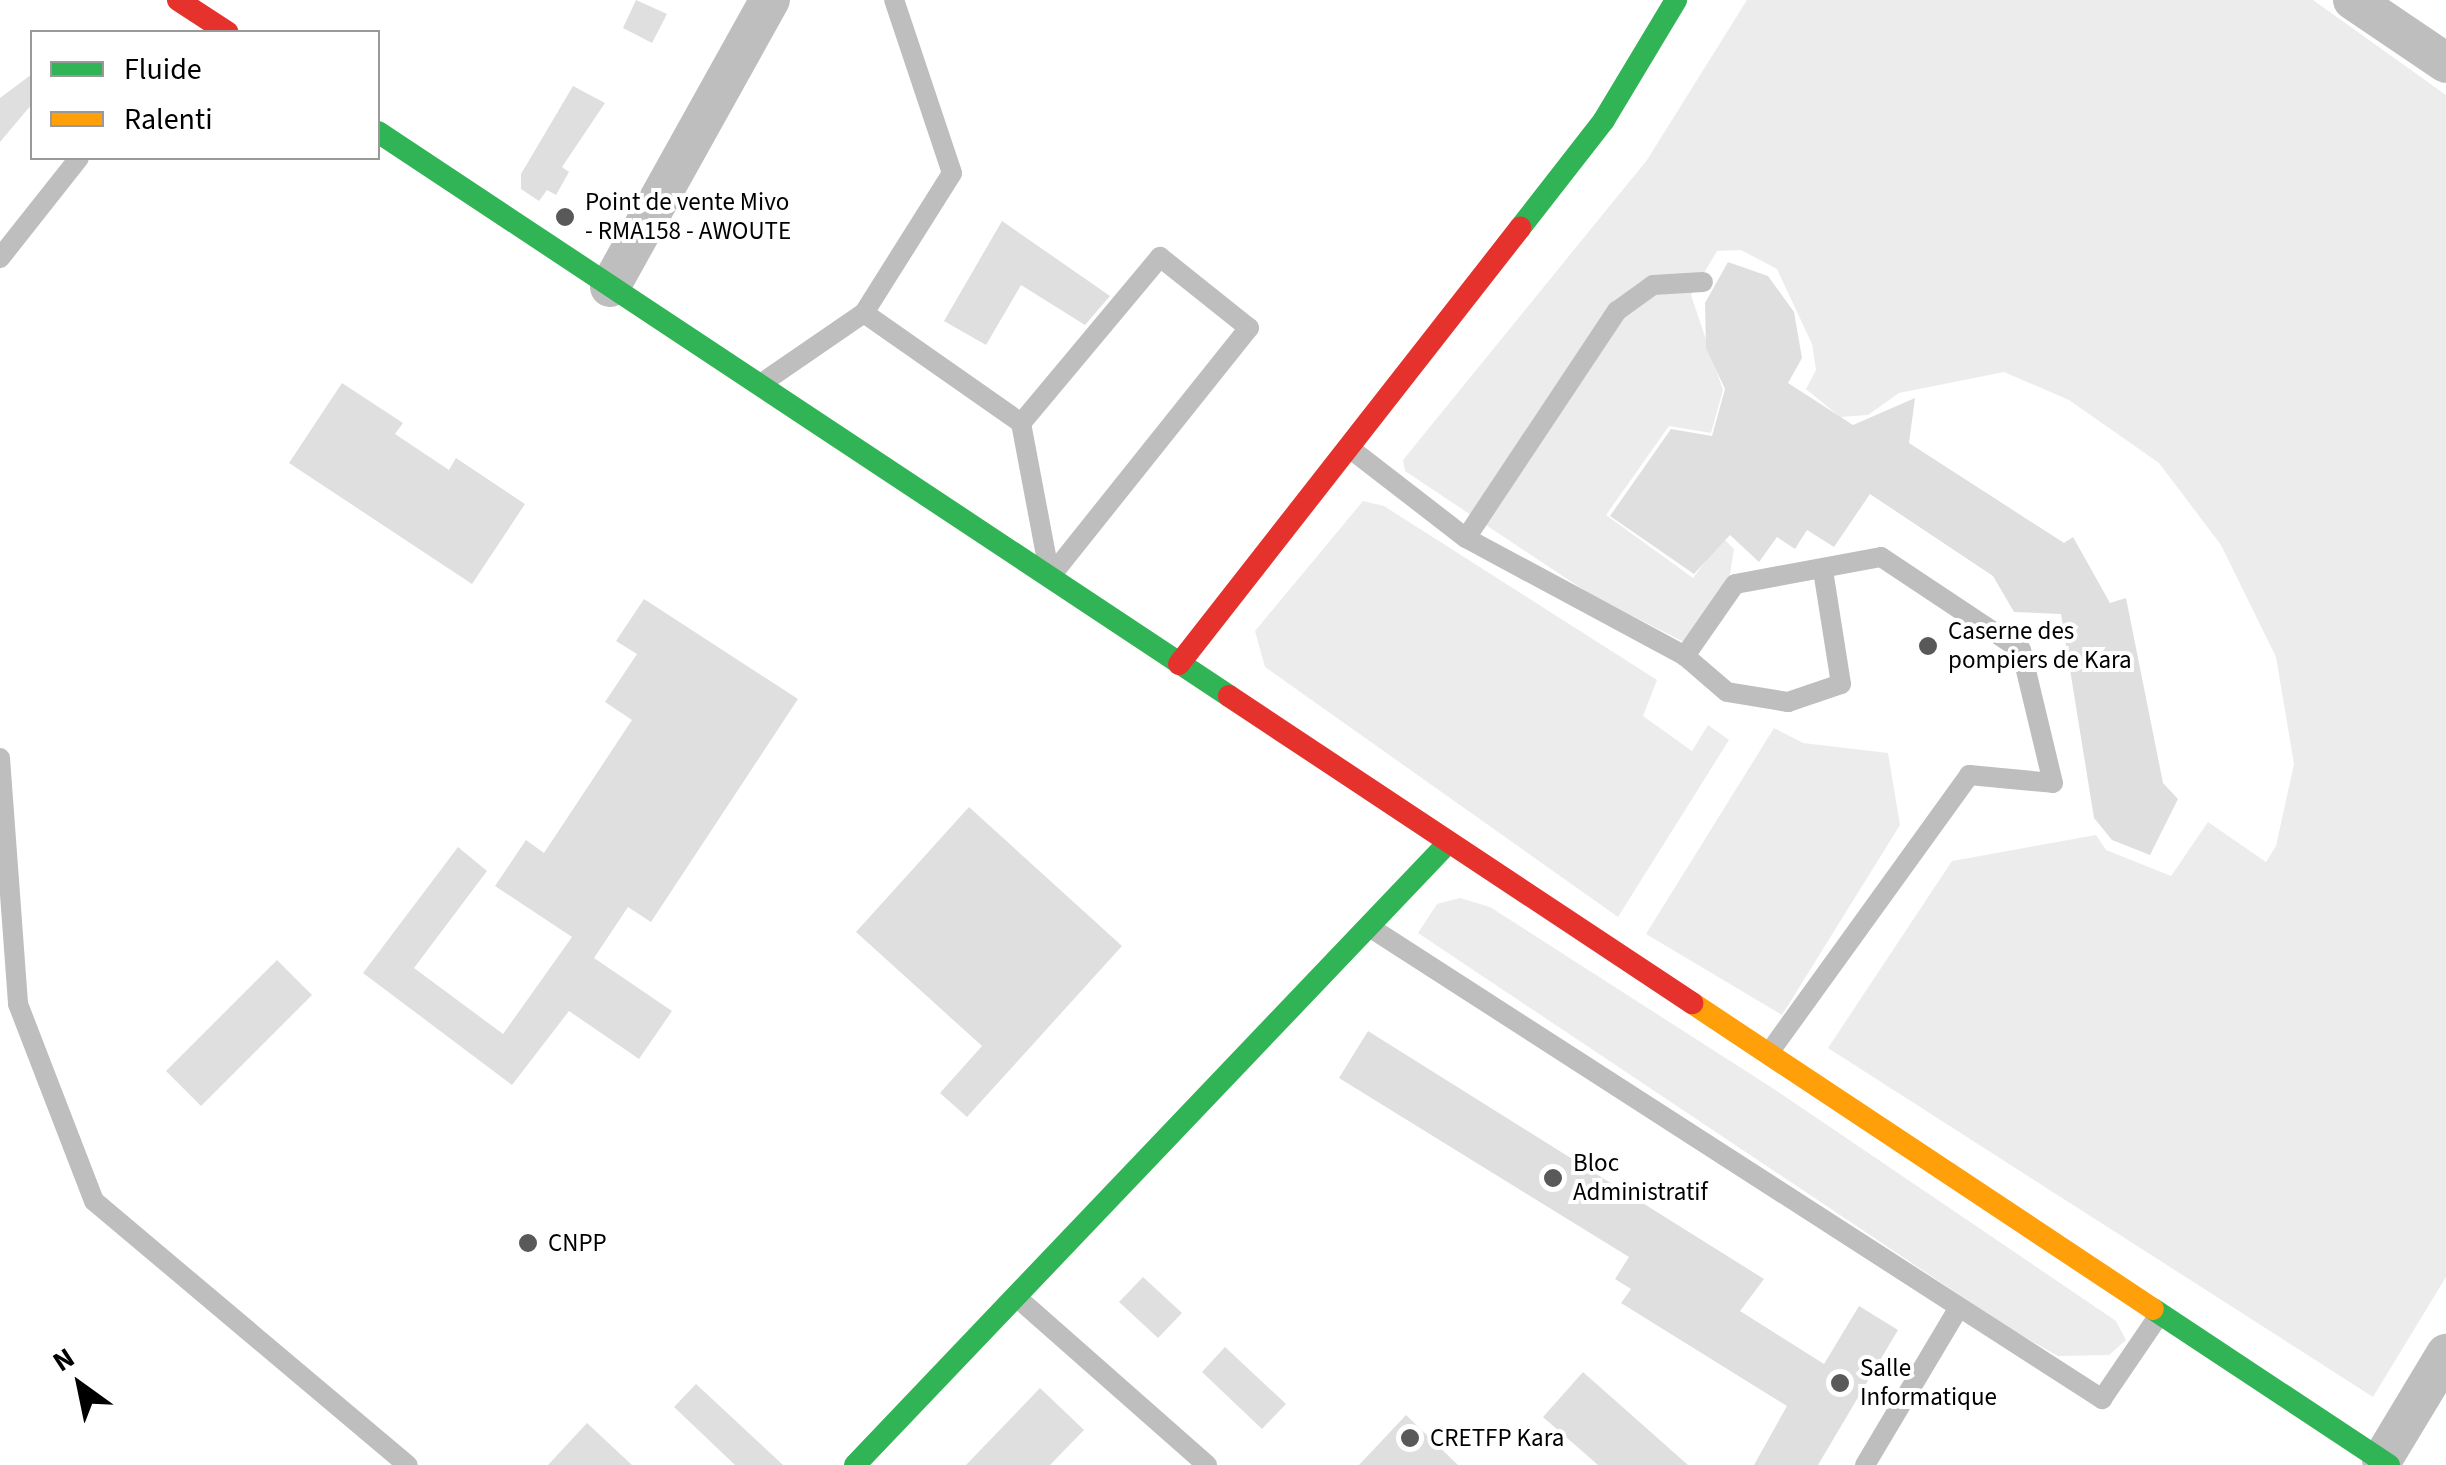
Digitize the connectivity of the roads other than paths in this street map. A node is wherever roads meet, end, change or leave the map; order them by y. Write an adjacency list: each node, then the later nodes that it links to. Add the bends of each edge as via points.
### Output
1 (770, 0): 13 (street)
2 (894, 0): 14 (lane, via 952,173)
3 (1676, 0): 17 (main road, via 1604,120)
4 (2353, 0): 8 (street)
5 (183, 3): 6 (lane); 7 (main road)
6 (172, 30)
7 (224, 30)
8 (2446, 62)
9 (380, 133): 13 (main road)
10 (76, 160): 11 (lane)
11 (0, 258)
12 (1702, 282): 18 (lane, via 1653,284 1617,312)
13 (610, 287): 15 (main road)
14 (864, 313): 15 (lane); 16 (lane)
15 (758, 385): 20 (main road)
16 (1021, 423): 20 (lane); 20 (lane, via 1160,257 1249,328)
17 (1348, 447): 18 (lane); 22 (main road)
18 (1466, 538): 21 (lane)
19 (1822, 570): 21 (lane, via 1736,584); 21 (lane, via 1840,684 1788,702 1727,692); 26 (lane, via 1881,557 2021,650 2053,782 1968,775)
20 (1050, 578): 22 (main road)
21 (1685, 656)
22 (1179, 664): 24 (main road)
23 (0, 758): 32 (lane, via 18,1004 94,1201)
24 (1448, 843): 25 (main road); 26 (main road)
25 (1370, 927): 27 (main road); 28 (lane)
26 (1766, 1055): 29 (main road)
27 (1021, 1302): 33 (main road); 34 (lane)
28 (1958, 1309): 29 (lane, via 2102,1399); 35 (lane)
29 (2159, 1315): 31 (main road)
30 (2446, 1354): 31 (street)
31 (2386, 1463)
32 (408, 1465)
33 (855, 1465)
34 (1207, 1465)
35 (1865, 1465)

